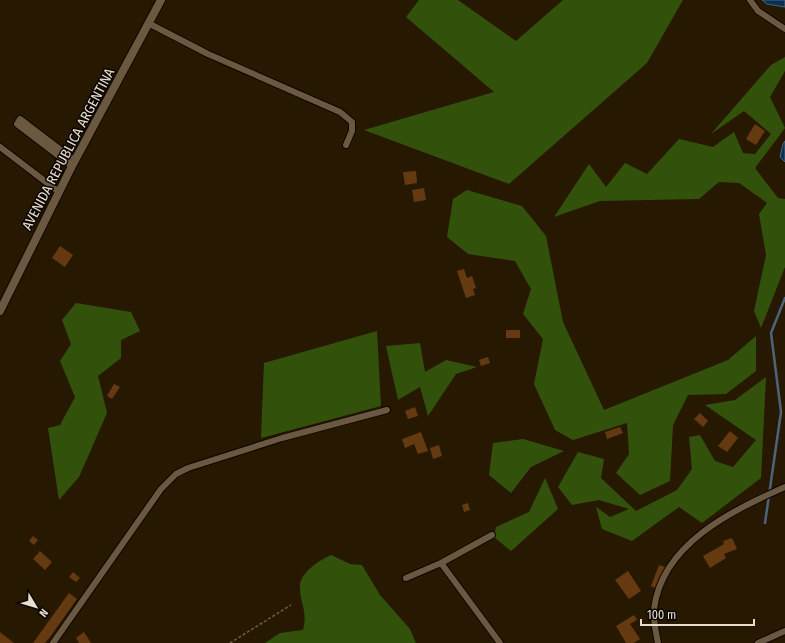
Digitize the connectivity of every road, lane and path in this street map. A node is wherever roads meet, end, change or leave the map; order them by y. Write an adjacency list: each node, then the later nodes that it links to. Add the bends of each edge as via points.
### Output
1 (161, 0): 3 (street, AVENIDA REPUBLICA ARGENTINA)
2 (750, 0): 4 (street, via 758,11)
3 (148, 23): 5 (street, via 208,54 340,112 353,126); 7 (street, AVENIDA REPUBLICA ARGENTINA)
4 (785, 29)
5 (346, 145)
6 (0, 148): 8 (street)
7 (73, 163): 7 (street, via 17,124 20,119); 8 (street, AVENIDA REPUBLICA ARGENTINA)
8 (59, 192): 9 (street, AVENIDA REPUBLICA ARGENTINA)
9 (0, 311)
10 (387, 410): 17 (street, via 282,438 176,474 161,489)
11 (783, 488): 20 (street, via 760,498 700,534 665,573 654,610)
12 (492, 535): 13 (street)
13 (441, 563): 14 (street); 19 (street)
14 (406, 578)
15 (291, 605): 18 (path)
16 (785, 631): 21 (street)
17 (53, 643)
18 (230, 643)
19 (500, 643)
20 (658, 643)
21 (758, 643)

